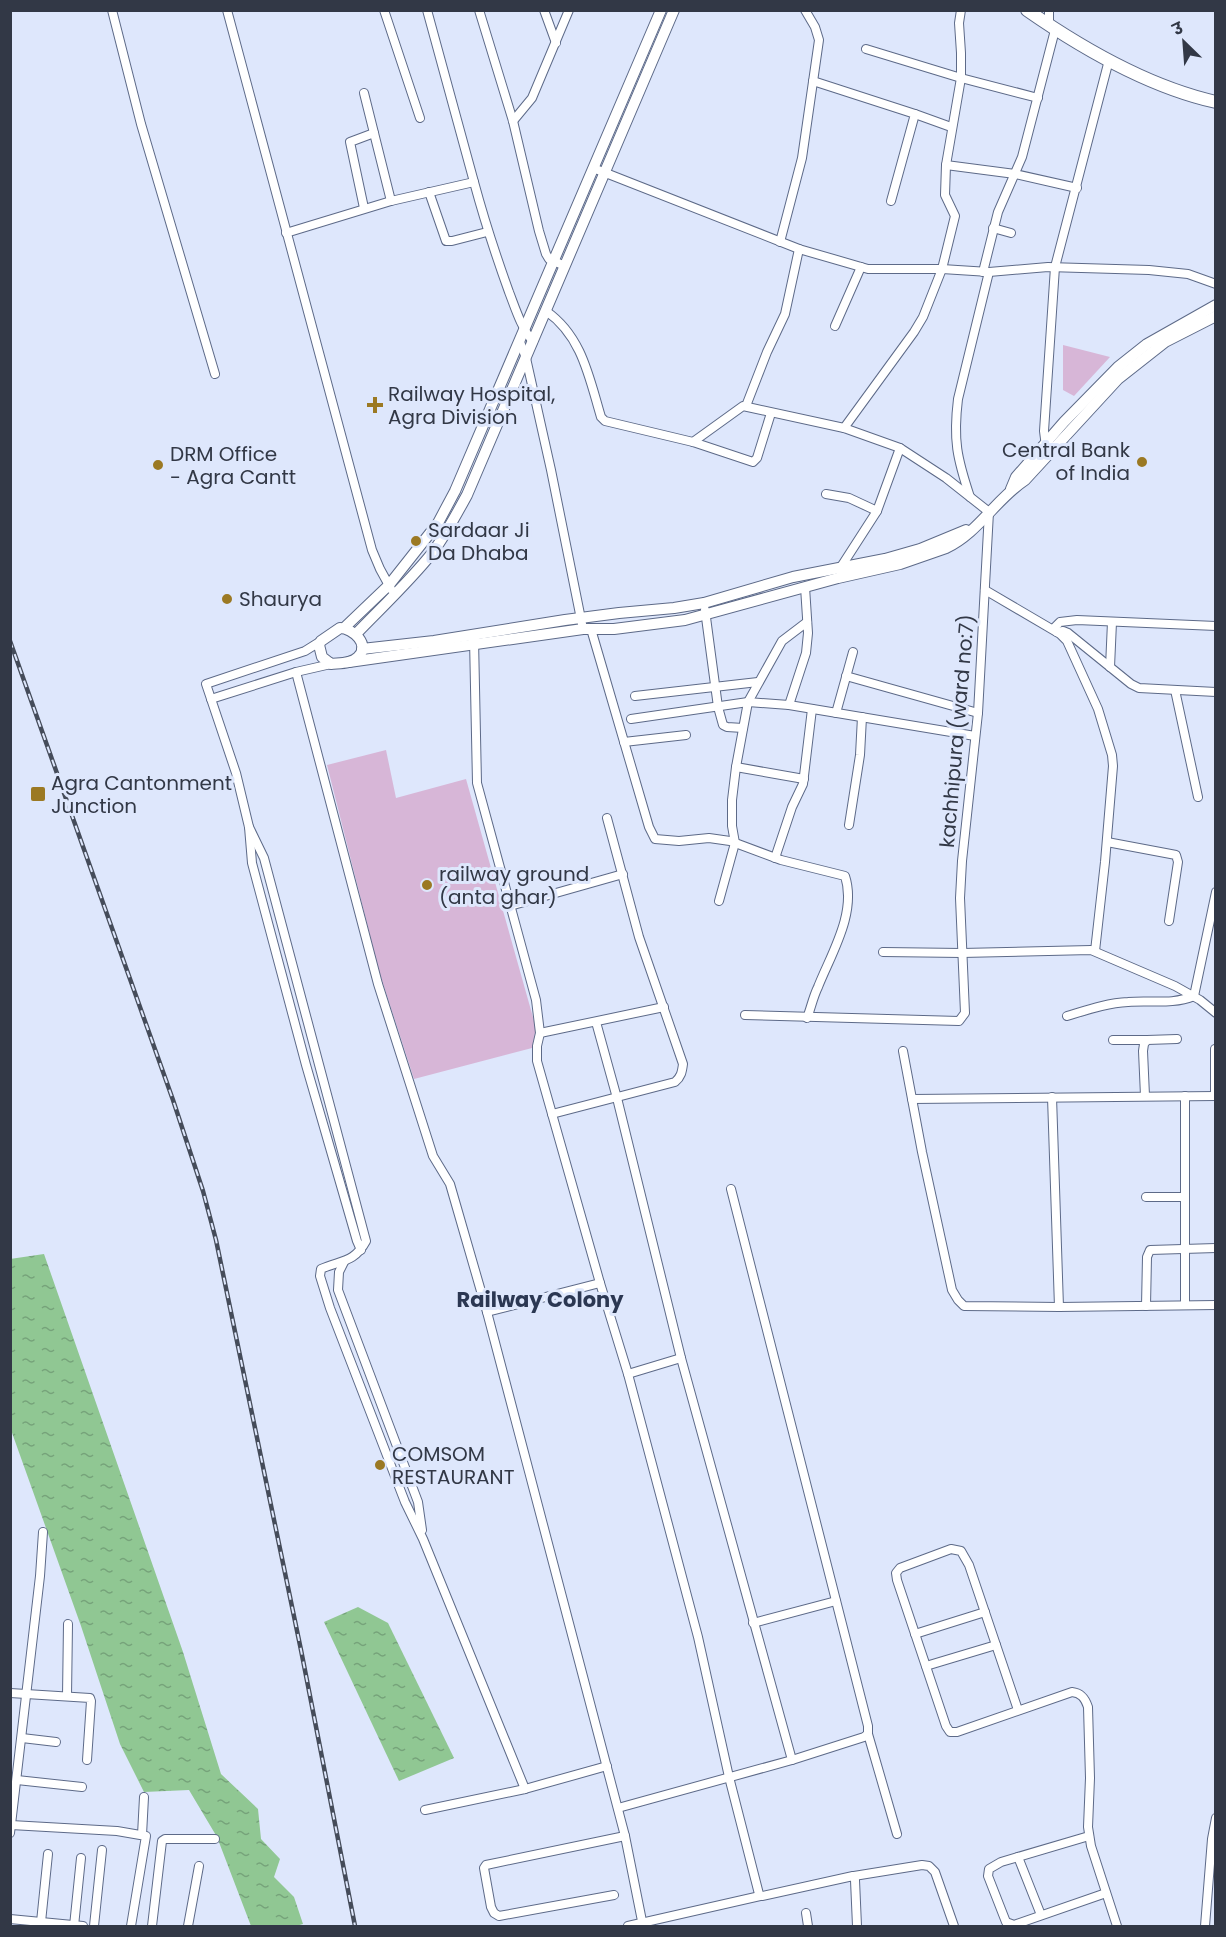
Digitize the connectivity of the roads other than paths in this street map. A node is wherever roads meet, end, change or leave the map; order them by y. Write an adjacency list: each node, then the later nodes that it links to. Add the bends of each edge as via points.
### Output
1 (112, 10): 57 (street, via 141,124)
2 (227, 10): 40 (street)
3 (384, 10): 24 (street)
4 (427, 10): 32 (street)
5 (479, 10): 25 (street)
6 (544, 10): 15 (street)
7 (569, 10): 15 (street)
8 (661, 10): 29 (street)
9 (674, 10): 30 (street)
10 (805, 10): 19 (street, via 818,36)
11 (961, 10): 18 (street)
12 (1027, 10): 14 (main road)
13 (1049, 10): 14 (street)
14 (1052, 28): 17 (main road); 21 (street)
15 (556, 43): 25 (street, via 531,98)
16 (866, 49): 18 (street)
17 (1109, 60): 22 (main road, via 1176,92); 33 (street)
18 (961, 78): 21 (street); 26 (street)
19 (813, 81): 23 (street); 42 (street, via 802,158)
20 (364, 93): 27 (street)
21 (1038, 98): 31 (street)
22 (1215, 102)
23 (915, 114): 26 (street); 36 (street)
24 (420, 118)
25 (513, 121): 44 (street, via 546,254)
26 (951, 127): 28 (street)
27 (374, 133): 35 (street); 37 (street, via 350,142)
28 (946, 165): 31 (street); 47 (street, via 945,198 955,216)
29 (593, 168): 30 (street); 44 (street)
30 (606, 173): 42 (street); 44 (street)
31 (1015, 174): 33 (street); 38 (street)
32 (474, 182): 34 (street); 39 (street)
33 (1077, 188): 46 (street)
34 (429, 192): 35 (street); 39 (street, via 446,240)
35 (391, 201): 37 (street)
36 (891, 201)
37 (364, 208): 40 (street)
38 (993, 228): 41 (street); 48 (street)
39 (487, 232): 54 (street)
40 (286, 233): 70 (street, via 372,549)
41 (1011, 233)
42 (780, 242): 43 (street)
43 (799, 249): 45 (street); 58 (street, via 785,314)
44 (560, 264): 51 (street); 54 (street)
45 (861, 267): 47 (street); 53 (street)
46 (1055, 267): 48 (street); 49 (street, via 1188,274); 62 (street, via 1044,431)
47 (942, 269): 48 (street); 60 (street, via 914,332)
48 (986, 272): 65 (street, via 956,414 958,457)
49 (1215, 284)
50 (1215, 305): 62 (street, via 1129,358 1093,392)
51 (546, 310): 55 (street); 61 (street, via 575,340 605,421)
52 (1215, 316): 62 (street, via 1166,342 1118,379)
53 (835, 326)
54 (522, 337): 55 (street); 56 (street); 70 (street, via 455,491)
55 (533, 342): 56 (street)
56 (526, 358): 70 (street, via 453,521 432,552); 75 (street)
57 (215, 374)
58 (746, 406): 59 (street); 61 (street)
59 (771, 413): 60 (street); 61 (street, via 753,462)
60 (844, 428): 63 (street)
61 (693, 442)
62 (1050, 445): 67 (street, via 1025,480)
63 (900, 448): 65 (street); 66 (street)
64 (826, 494): 66 (street, via 849,498)
65 (970, 498): 67 (street)
66 (877, 511): 68 (street)
67 (988, 512): 68 (street, via 976,526 920,549); 71 (street, kachhipura (ward no:7))
68 (838, 573): 69 (street); 72 (street, via 793,577)
69 (806, 587): 72 (street); 73 (street)
70 (392, 590): 77 (street); 79 (street)
71 (985, 590): 78 (street); 100 (street, kachhipura (ward no:7))
72 (705, 608): 75 (street, via 674,608); 90 (street)
73 (807, 622): 89 (street, via 782,641); 96 (street, via 806,653)
74 (1112, 622): 76 (street); 78 (street, via 1065,621 1058,623); 86 (street)
75 (585, 625): 80 (street); 106 (street)
76 (1215, 626)
77 (344, 628): 79 (street); 81 (street)
78 (1054, 631): 86 (street, via 1068,633); 112 (street, via 1071,646 1098,709 1112,755)
79 (356, 634): 82 (street)
80 (474, 640): 82 (street); 84 (street); 118 (street, via 477,783)
81 (321, 641): 85 (street, via 322,657); 94 (street, via 305,651 207,682)
82 (362, 649): 84 (street)
83 (853, 652): 88 (street)
84 (349, 662): 85 (street)
85 (331, 664): 87 (street)
86 (1110, 667): 91 (street, via 1139,688)
87 (296, 672): 94 (street); 154 (street, via 378,984 433,1156 450,1184)
88 (846, 676): 99 (street); 100 (street)
89 (758, 682): 90 (street); 95 (street)
90 (716, 686): 93 (street); 97 (street)
91 (1174, 690): 92 (street); 109 (street)
92 (1215, 692)
93 (635, 696)
94 (211, 699): 148 (street, via 236,772 249,827 264,858 366,1241 361,1250)
95 (748, 702): 96 (street); 97 (street); 103 (street)
96 (789, 705): 98 (street)
97 (718, 707): 102 (street); 103 (street, via 723,725)
98 (812, 709): 99 (street); 108 (street)
99 (836, 712): 101 (street)
100 (978, 713): 105 (street, kachhipura (ward no:7))
101 (862, 717): 105 (street); 111 (street)
102 (632, 719)
103 (743, 729): 107 (street)
104 (686, 735): 106 (street)
105 (975, 736): 122 (street, kachhipura (ward no:7), via 960,898)
106 (624, 742): 113 (street, via 655,839 709,838)
107 (736, 768): 108 (street); 113 (street, via 732,810)
108 (804, 779): 114 (street)
109 (1198, 797)
110 (607, 818): 115 (street)
111 (849, 825)
112 (1107, 842): 119 (street, via 1178,858); 120 (street)
113 (735, 843): 114 (street); 117 (street)
114 (775, 858): 128 (street, via 842,875 846,880 847,908 838,942)
115 (623, 874): 118 (street); 124 (street, via 639,937)
116 (1215, 892): 123 (street)
117 (720, 901)
118 (510, 906): 130 (street, via 536,1000)
119 (1168, 921)
120 (1095, 951): 122 (street); 123 (street)
121 (884, 952): 122 (street)
122 (963, 953): 128 (street, kachhipura (ward no:7), via 965,1013 959,1021)
123 (1194, 996): 125 (street); 127 (street, via 1177,1002 1117,1003)
124 (664, 1007): 129 (street); 140 (street, via 683,1064 680,1078)
125 (1215, 1009)
126 (745, 1016): 128 (street)
127 (1067, 1016)
128 (807, 1018)
129 (596, 1022): 130 (street); 140 (street)
130 (540, 1033): 142 (street, via 537,1060)
131 (1177, 1039): 133 (street)
132 (1113, 1040): 133 (street)
133 (1148, 1040): 136 (street, via 1143,1051)
134 (1215, 1049): 138 (street)
135 (903, 1051): 141 (street)
136 (1145, 1096): 137 (street); 139 (street)
137 (1185, 1096): 138 (street); 145 (street)
138 (1215, 1096)
139 (1052, 1097): 141 (street); 153 (street)
140 (617, 1098): 142 (street); 155 (street)
141 (912, 1099): 153 (street, via 955,1296 964,1306 972,1307)
142 (552, 1114): 149 (street)
143 (731, 1189): 161 (street)
144 (1146, 1197): 145 (street)
145 (1185, 1197): 147 (street)
146 (1215, 1248): 147 (street)
147 (1185, 1249): 150 (street); 152 (street, via 1156,1249 1148,1253)
148 (344, 1262): 156 (street, via 338,1290); 158 (street, via 321,1269 320,1276)
149 (600, 1283): 154 (street); 157 (street)
150 (1185, 1305): 151 (street); 152 (street)
151 (1215, 1305)
152 (1146, 1306): 153 (street)
153 (1059, 1308)
154 (487, 1312): 177 (street)
155 (681, 1358): 157 (street); 163 (street)
156 (368, 1370): 158 (street); 160 (street, via 418,1502)
157 (628, 1374): 178 (street, via 698,1637)
158 (356, 1375): 160 (street)
159 (43, 1532): 169 (street)
160 (423, 1539): 181 (street)
161 (836, 1601): 163 (street); 172 (street)
162 (985, 1612): 165 (street); 165 (street, via 969,1565 963,1554 951,1549 897,1571); 166 (street)
163 (753, 1623): 176 (street)
164 (68, 1624): 170 (street)
165 (915, 1634): 167 (street)
166 (996, 1645): 167 (street); 171 (street)
167 (926, 1666): 171 (street, via 950,1732)
168 (10, 1693): 169 (street)
169 (27, 1694): 170 (street); 173 (street)
170 (67, 1696): 175 (street, via 91,1700)
171 (1018, 1710): 190 (street, via 1072,1692 1084,1697 1088,1707)
172 (868, 1734): 176 (street); 187 (street)
173 (22, 1738): 174 (street); 179 (street)
174 (56, 1742)
175 (87, 1760)
176 (792, 1760): 178 (street)
177 (607, 1766): 181 (street); 183 (street)
178 (729, 1778): 183 (street); 200 (street)
179 (17, 1780): 180 (street); 186 (street)
180 (82, 1787)
181 (525, 1789): 184 (street)
182 (144, 1797): 188 (street)
183 (618, 1808): 189 (street)
184 (425, 1810)
185 (1215, 1818): 217 (street)
186 (11, 1829): 188 (street)
187 (897, 1834)
188 (142, 1835): 209 (street, via 147,1839)
189 (625, 1836): 199 (street, via 483,1868 491,1907 499,1916); 206 (street)
190 (1089, 1836): 194 (street); 198 (street)
191 (215, 1839): 210 (street, via 162,1841)
192 (102, 1850): 208 (street)
193 (48, 1854): 204 (street)
194 (1018, 1857): 202 (street); 202 (street, via 989,1869 988,1876 1006,1922 1014,1925)
195 (81, 1858): 207 (street)
196 (199, 1866): 211 (street)
197 (854, 1876): 200 (street); 214 (street); 215 (street, via 929,1866)
198 (1106, 1893): 202 (street); 216 (street)
199 (614, 1895)
200 (760, 1896): 206 (street)
201 (806, 1913): 213 (street)
202 (1041, 1915)
203 (10, 1919): 204 (street)
204 (41, 1922): 207 (street)
205 (1215, 1923): 217 (street)
206 (643, 1925): 212 (street)
207 (71, 1926)
208 (94, 1926)
209 (131, 1926)
210 (152, 1926)
211 (188, 1926)
212 (628, 1926)
213 (808, 1926)
214 (857, 1926)
215 (954, 1926)
216 (1117, 1926)
217 (1204, 1926)

